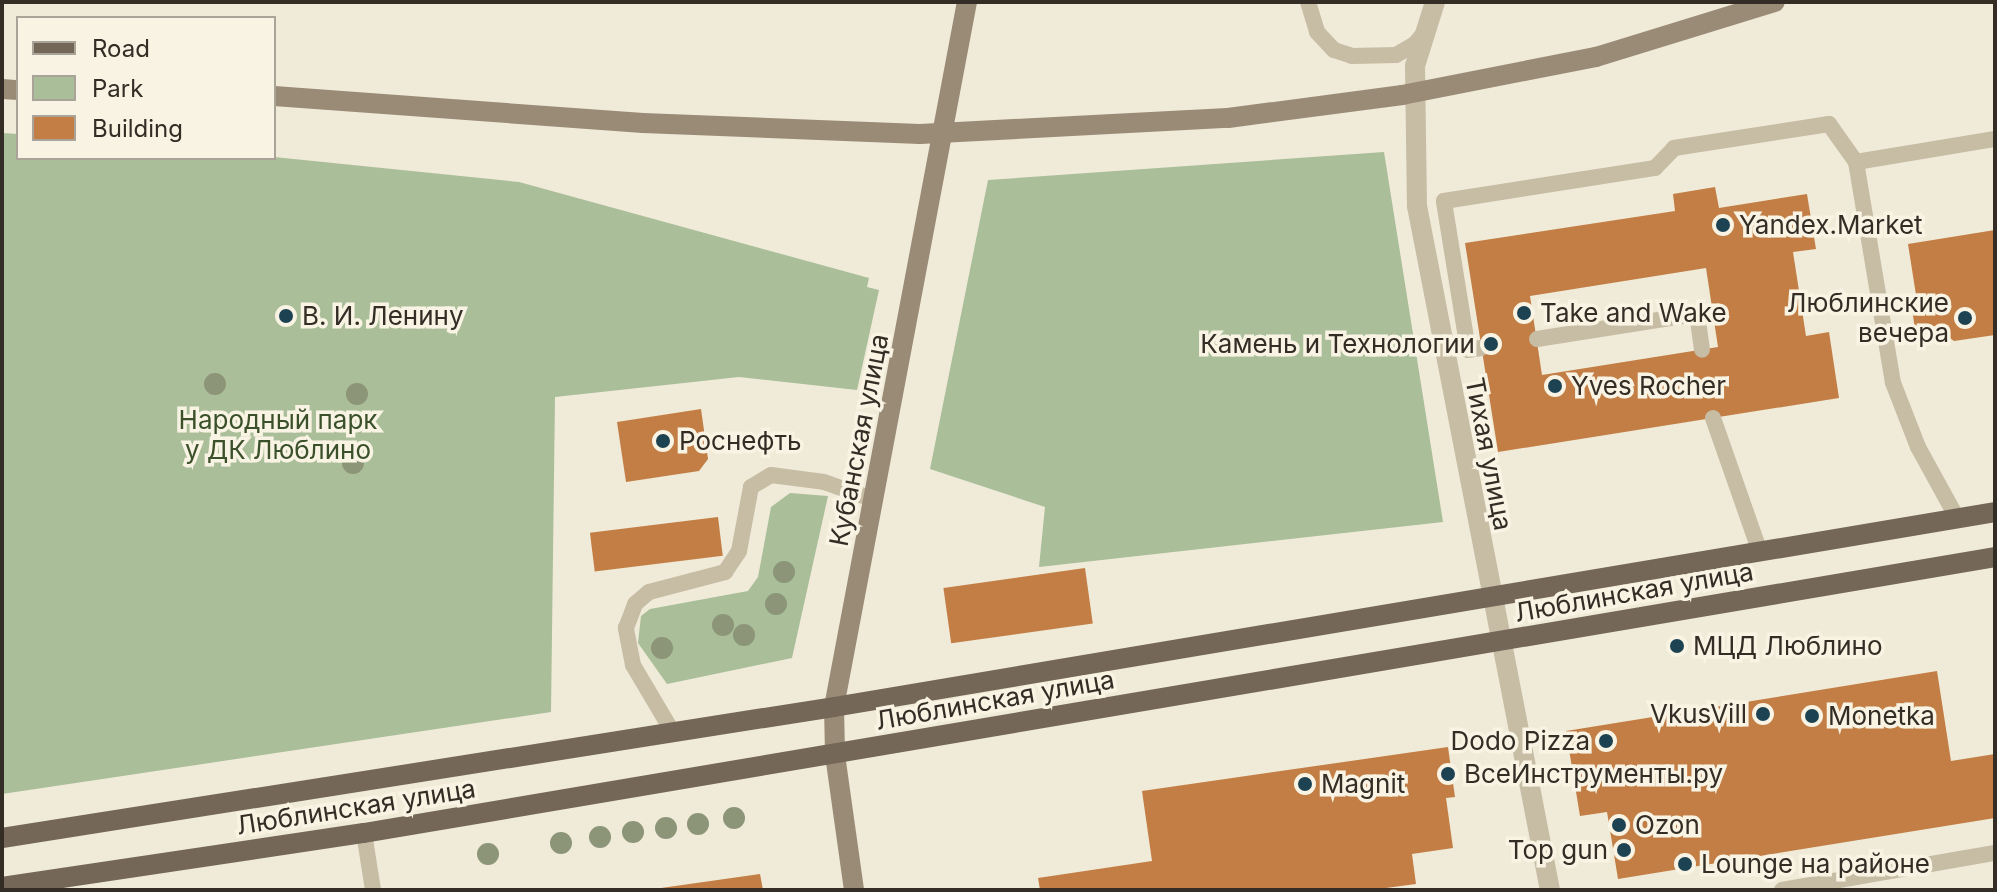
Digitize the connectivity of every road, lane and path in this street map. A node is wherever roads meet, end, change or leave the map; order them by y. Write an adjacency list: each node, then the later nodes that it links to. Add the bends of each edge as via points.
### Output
1 (967, 2): 13 (main road, Кубанская улица)
2 (1308, 2): 5 (lane, via 1317,32 1334,50 1352,56 1396,55 1415,44)
3 (1435, 2): 5 (street, Тихая улица)
4 (1775, 2): 6 (main road, bridge, via 1596,57 1402,95 1228,118 920,134 643,123)
5 (1429, 26): 18 (street, Тихая улица, via 1415,66 1417,206)
6 (276, 96)
7 (1995, 139): 8 (lane)
8 (1856, 162): 10 (lane, via 1829,124 1674,148 1655,168 1444,201 1468,350); 15 (lane, via 1893,383 1930,472)
9 (1537, 339): 11 (lane, via 1697,314)
10 (1481, 348)
11 (1702, 350)
12 (1713, 418): 16 (lane)
13 (872, 499): 20 (main road, Кубанская улица); 21 (lane, via 824,482 771,475 751,487 739,551 725,572 649,592 635,604 626,628 633,665)
14 (1995, 512): 15 (main road, Люблинская улица)
15 (1957, 518): 16 (main road, Люблинская улица)
16 (1760, 552): 18 (main road, Люблинская улица)
17 (1995, 557): 19 (main road, Люблинская улица)
18 (1492, 598): 19 (street, Тихая улица); 20 (main road, Люблинская улица)
19 (1502, 641): 22 (main road, Люблинская улица); 29 (street, Тихая улица)
20 (834, 707): 21 (main road, Люблинская улица); 22 (main road, Кубанская улица)
21 (672, 731): 24 (main road, Люблинская улица)
22 (835, 754): 23 (main road, Люблинская улица); 28 (main road, Кубанская улица)
23 (364, 833): 26 (main road, Люблинская улица); 27 (lane)
24 (2, 838)
25 (1995, 853): 30 (lane)
26 (2, 887)
27 (373, 890)
28 (854, 890)
29 (1550, 890)
30 (1782, 890)

